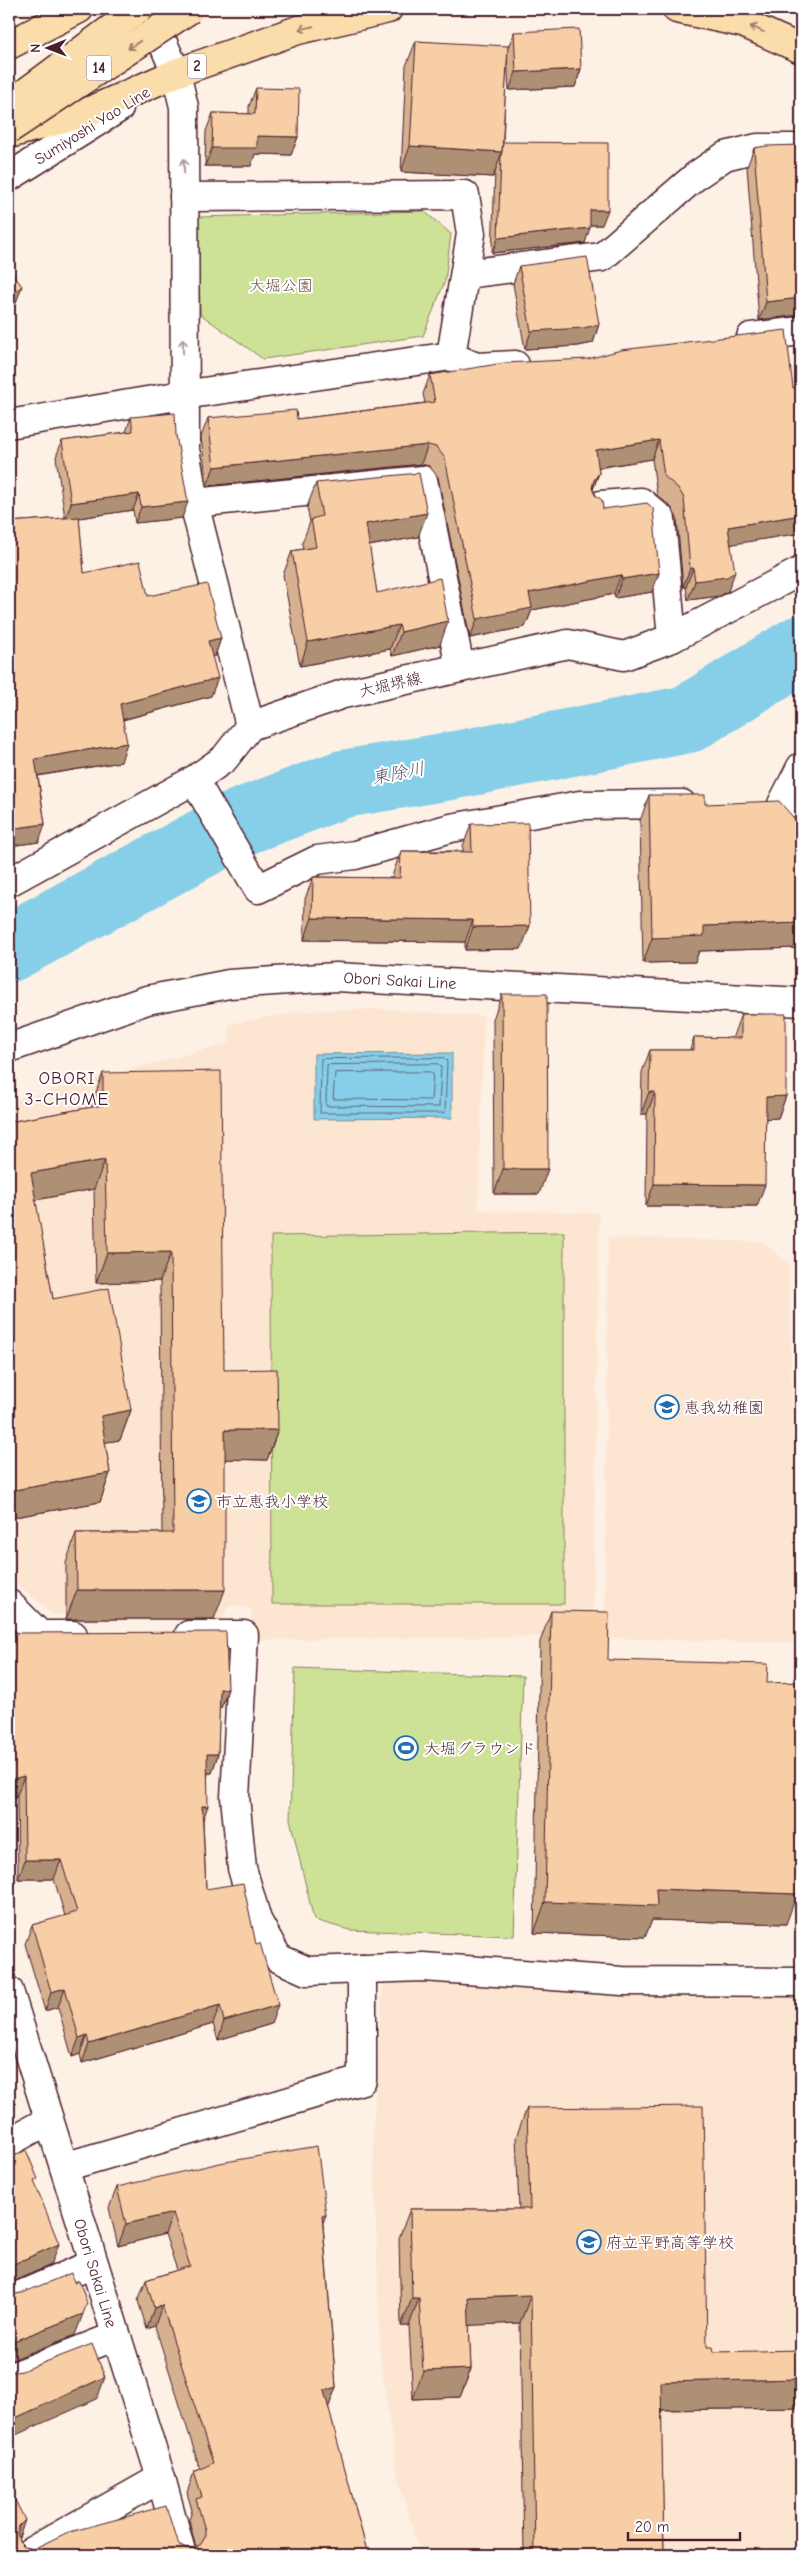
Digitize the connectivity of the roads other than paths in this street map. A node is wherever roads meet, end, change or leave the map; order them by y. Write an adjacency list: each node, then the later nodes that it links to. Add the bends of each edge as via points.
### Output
1 (79, 9): 7 (main road)
2 (138, 9): 10 (main road, 14, bridge)
3 (190, 9): 11 (main road, 14, one-way to 11, bridge)
4 (388, 9): 9 (main road, 2, one-way to 9, via 298,30)
5 (676, 9): 8 (main road, one-way to 5, via 743,23)
6 (163, 43): 9 (street)
7 (9, 45)
8 (801, 49)
9 (176, 73): 12 (main road, 2, via 85,113); 14 (street, Sumiyoshi Yao Line); 15 (street, one-way to 9, via 184,108)
10 (9, 105)
11 (9, 129)
12 (9, 134)
13 (801, 148): 16 (street, via 756,148 725,156 697,175 602,257)
14 (9, 177)
15 (184, 197): 16 (street, via 465,195 471,234); 21 (street, one-way to 15)
16 (464, 274): 19 (street)
17 (801, 331): 18 (street)
18 (725, 340)
19 (451, 356): 20 (street, via 476,367); 21 (street)
20 (542, 364)
21 (183, 395): 22 (street); 23 (street, via 185,449)
22 (9, 424)
23 (194, 502): 27 (street, via 423,480); 28 (street)
24 (601, 505): 26 (street, via 641,502 661,519)
25 (801, 570): 26 (street, 大堀堺線)
26 (672, 638): 27 (street, 大堀堺線, via 624,656 568,644)
27 (460, 668): 28 (street, 大堀堺線, via 343,694)
28 (250, 726): 30 (street, via 224,759)
29 (801, 767): 33 (street)
30 (194, 780): 31 (street, via 258,889 317,860 356,854 451,828 580,806); 35 (street)
31 (706, 804)
32 (754, 804): 33 (street)
33 (782, 804): 34 (street, via 783,818)
34 (801, 838)
35 (9, 882)
36 (801, 1002): 37 (street, Obori Sakai Line, via 336,977 229,984 147,1000)
37 (9, 1048)
38 (9, 1604): 39 (street, via 40,1635)
39 (98, 1635)
40 (166, 1635): 41 (street, via 244,1634 235,1797 242,1868 257,1920 278,1958 307,1971)
41 (362, 1969): 42 (street, via 423,1967 622,1981); 46 (street, via 362,2080)
42 (801, 1982)
43 (9, 1991): 44 (street, Obori Sakai Line)
44 (49, 2120): 45 (street); 46 (street, Obori Sakai Line)
45 (9, 2142)
46 (64, 2167): 47 (street, Obori Sakai Line)
47 (94, 2264): 48 (street); 49 (street, Obori Sakai Line)
48 (9, 2300)
49 (116, 2336): 50 (street); 51 (street, Obori Sakai Line)
50 (9, 2378)
51 (160, 2478): 52 (street); 53 (street, Obori Sakai Line)
52 (25, 2555)
53 (182, 2555)

